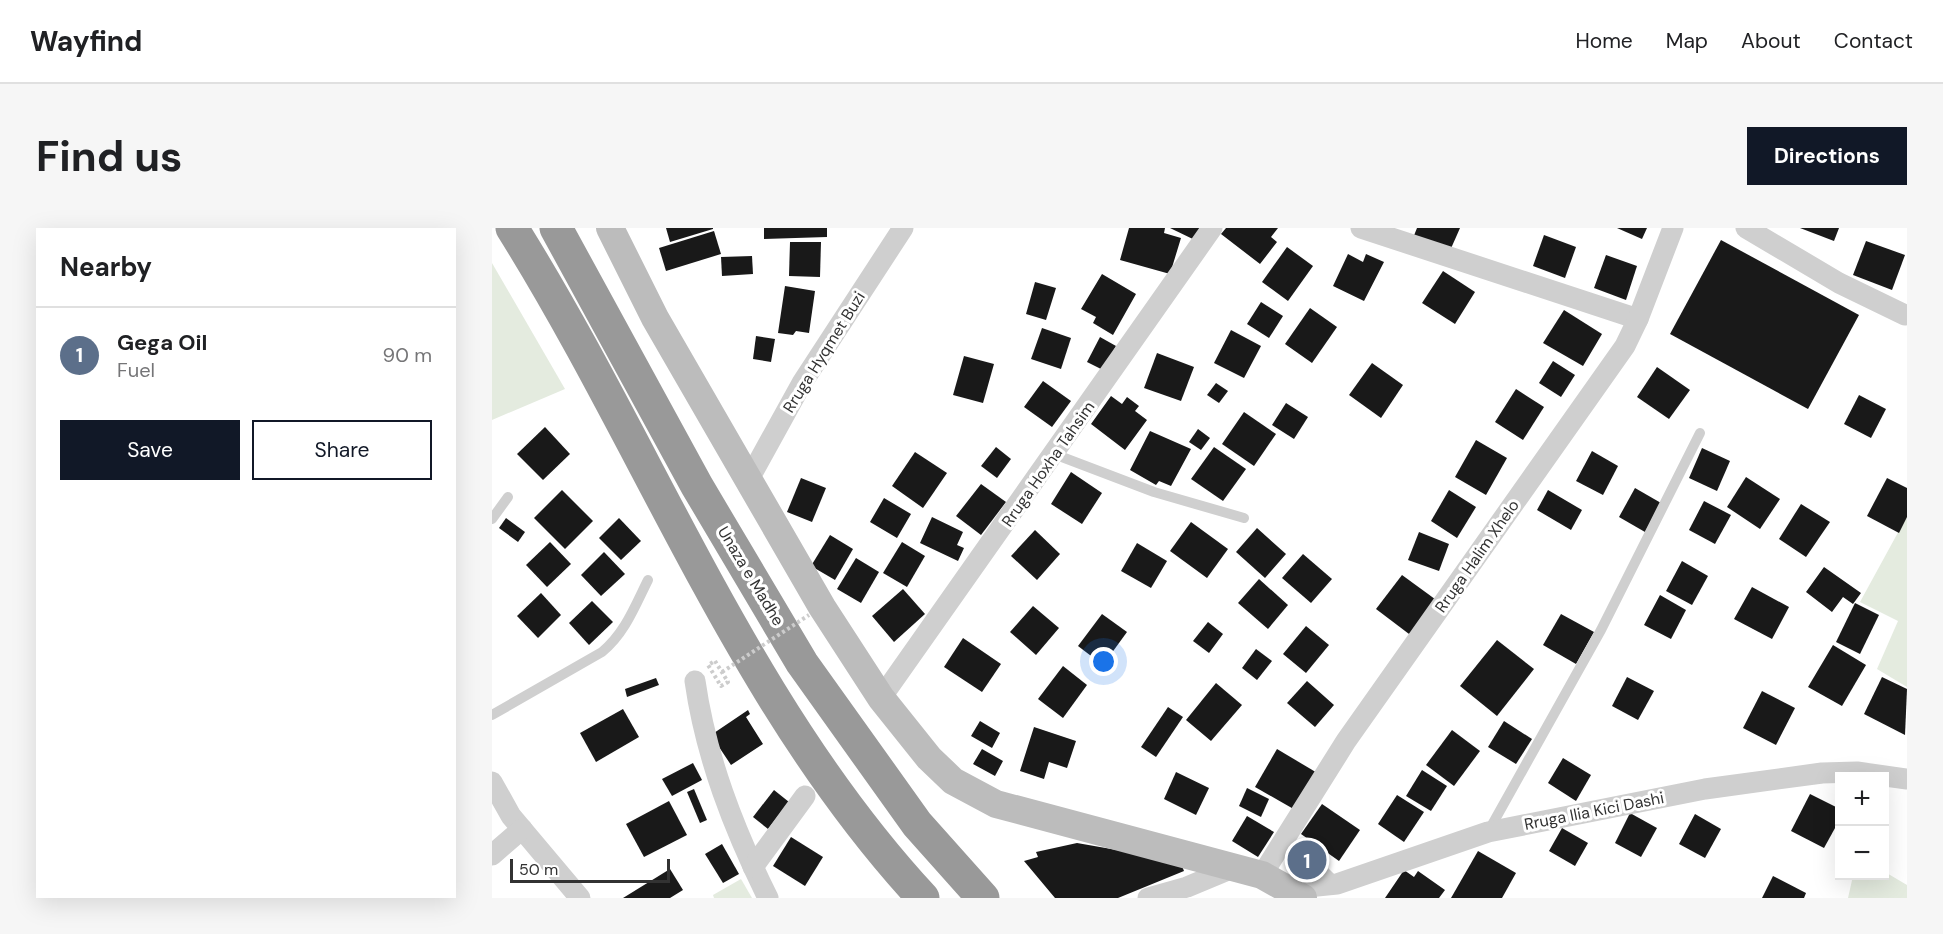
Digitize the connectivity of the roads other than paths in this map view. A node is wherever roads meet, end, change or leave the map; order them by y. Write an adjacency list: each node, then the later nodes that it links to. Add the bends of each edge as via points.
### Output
1 (512, 228): 35 (highway, via 583,348 771,696 834,791)
2 (556, 228): 36 (highway, Unaza e Madhe, via 697,486 802,663 917,824)
3 (610, 228): 13 (main road, via 655,318)
4 (903, 228): 13 (street, Rruga Hyqmet Buzi, via 831,337)
5 (1212, 228): 12 (street, Rruga Hoxha Tahsim)
6 (1361, 228): 10 (street)
7 (1673, 228): 10 (street, Rruga Halim Xhelo)
8 (1746, 228): 9 (street, via 1839,283)
9 (1905, 315)
10 (1638, 319): 26 (street, Rruga Halim Xhelo, via 1625,346 1346,741)
11 (1700, 433): 25 (lane, via 1601,630)
12 (1054, 454): 15 (lane, via 1154,492); 19 (street, Rruga Hoxha Tahsim)
13 (749, 479): 19 (main road, via 822,608)
14 (508, 497): 16 (lane)
15 (1244, 518)
16 (492, 519)
17 (648, 580): 20 (lane, via 624,629 608,647)
18 (695, 681): 28 (street, via 699,713 716,772 733,824)
19 (881, 698): 29 (main road, via 929,758 953,781 996,804)
20 (492, 715)
21 (1907, 779): 25 (street, Rruga Ilia Kici Dashi, via 1857,772 1822,773 1705,789)
22 (492, 782): 24 (street)
23 (806, 796): 28 (street)
24 (522, 829): 27 (street); 33 (street)
25 (1488, 832): 31 (street, Rruga Ilia Kici Dashi)
26 (1281, 842): 30 (street, Rruga Halim Xhelo); 31 (lane)
27 (492, 855)
28 (753, 867): 34 (street)
29 (1235, 867): 30 (main road); 37 (street)
30 (1262, 875): 32 (main road)
31 (1337, 884): 32 (street, Rruga Ilia Kici Dashi)
32 (1296, 894)
33 (580, 898)
34 (768, 898)
35 (923, 898)
36 (983, 898)
37 (1148, 898)

